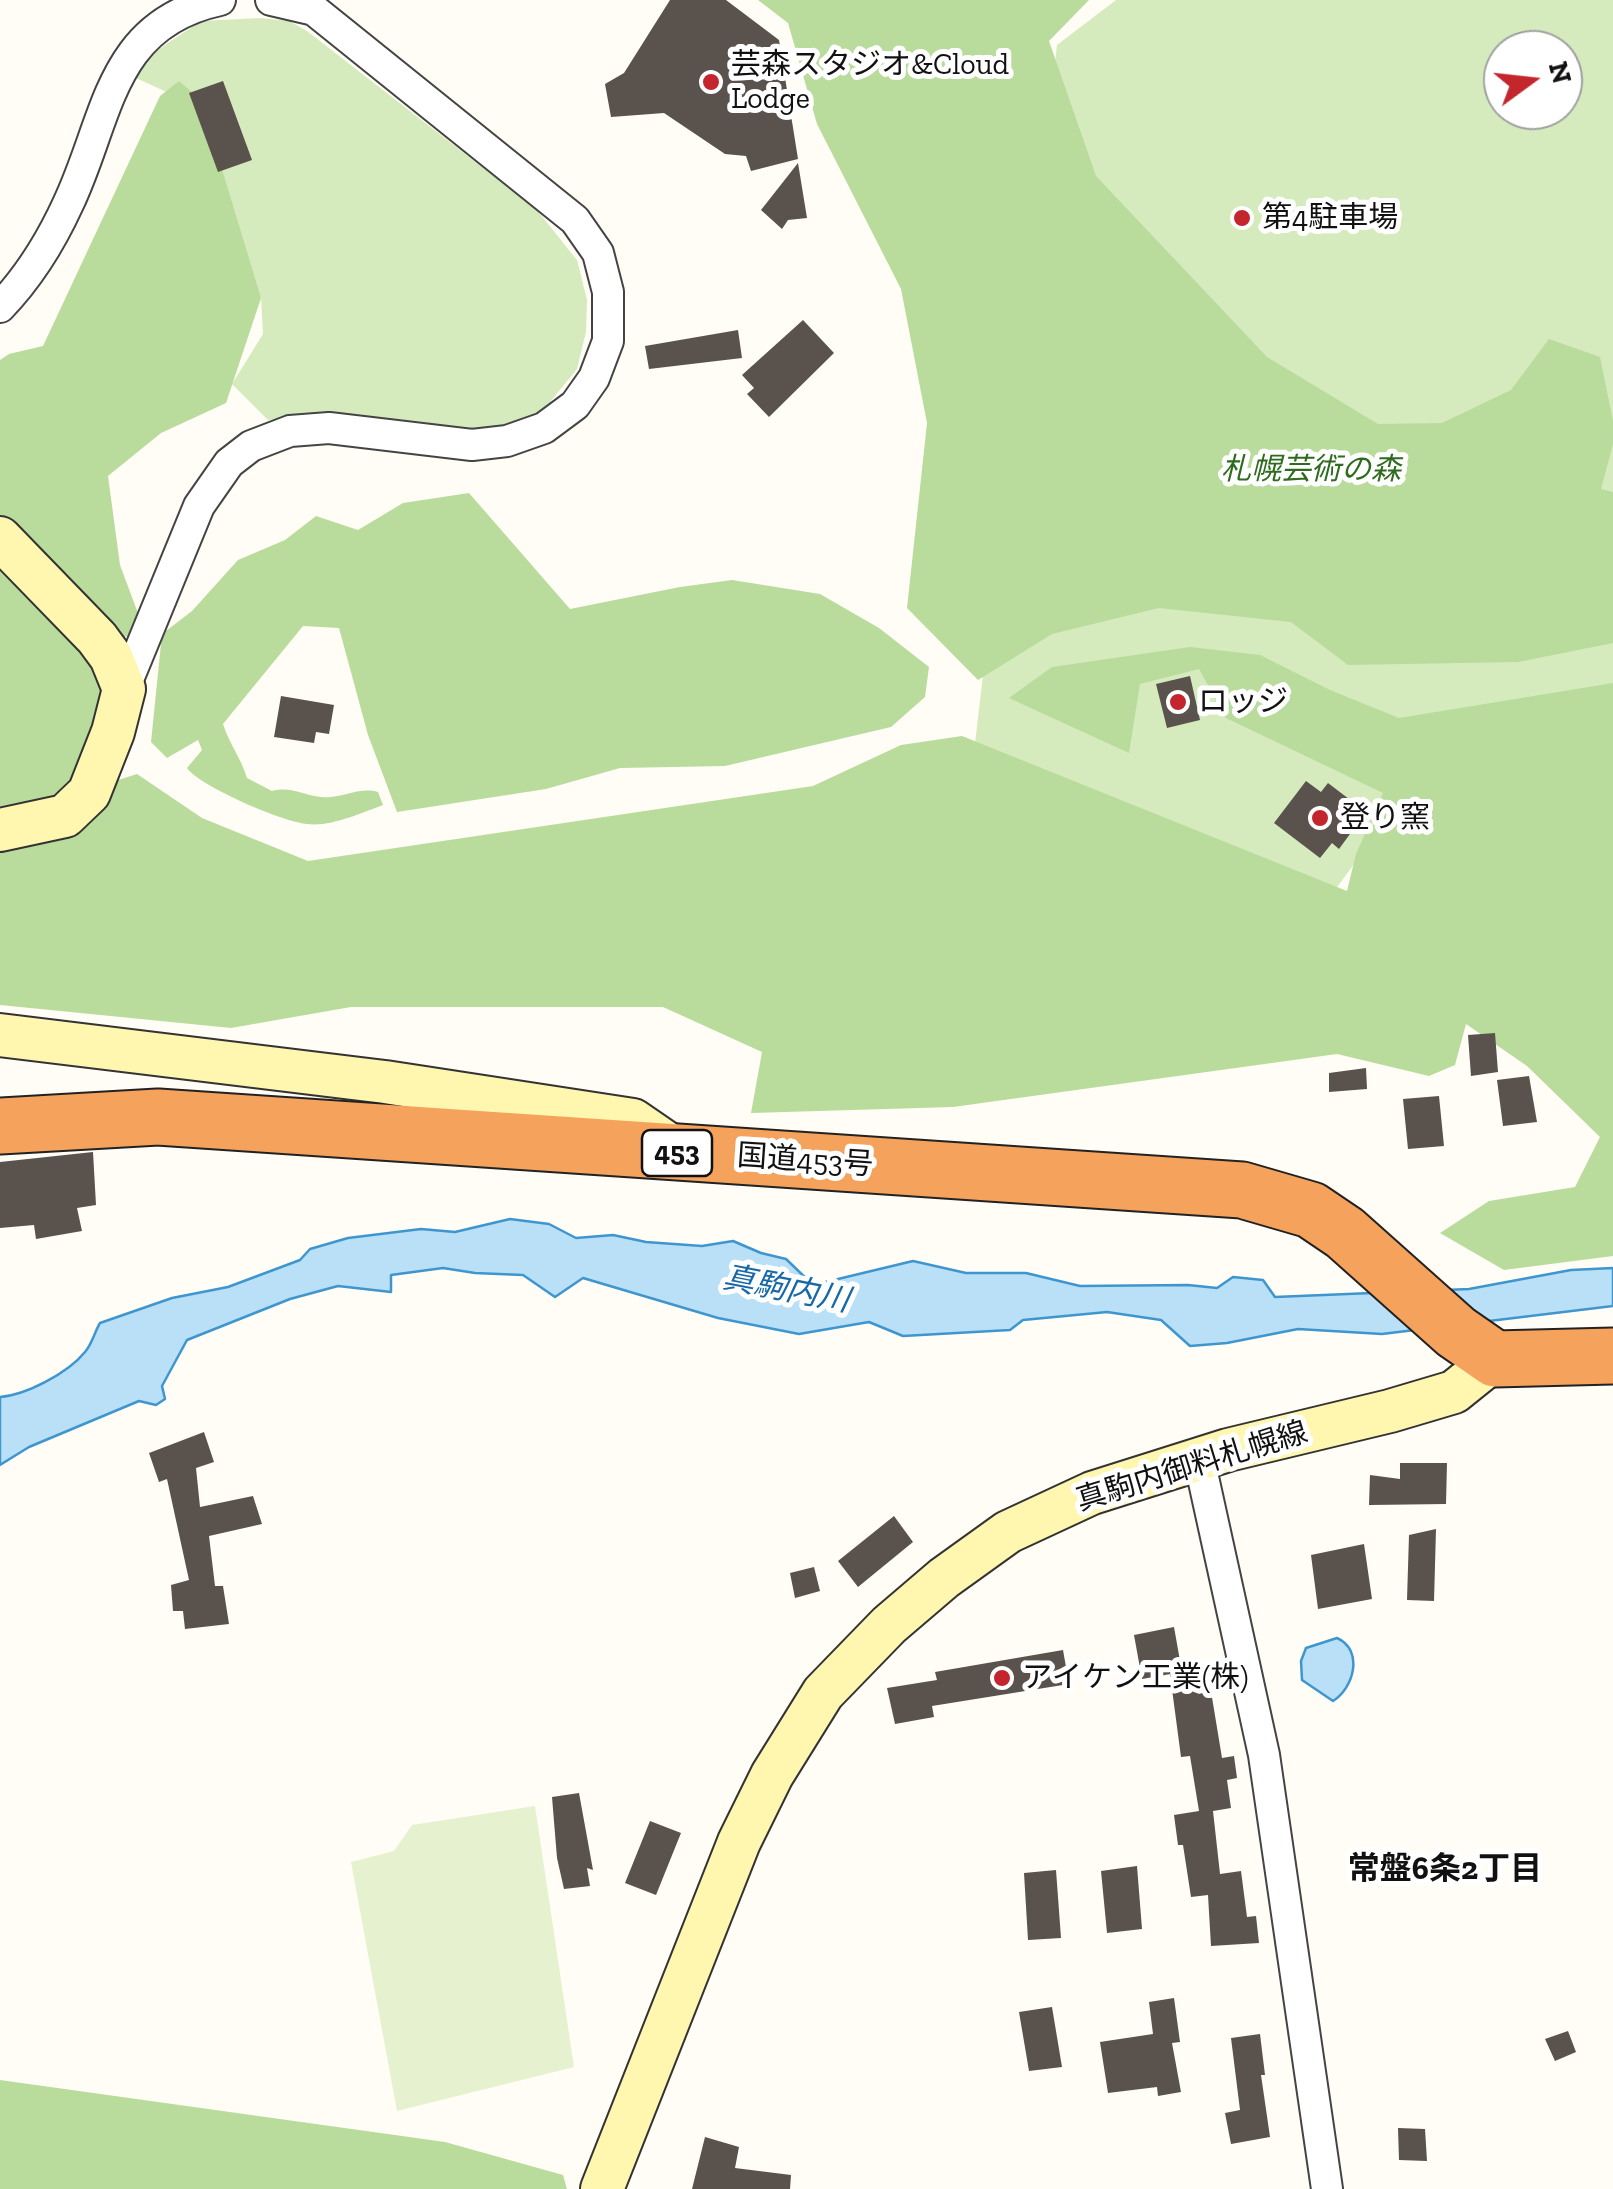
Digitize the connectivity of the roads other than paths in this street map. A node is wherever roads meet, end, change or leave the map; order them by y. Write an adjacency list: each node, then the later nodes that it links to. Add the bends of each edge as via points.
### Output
1 (220, 0): 3 (street, via 156,26 131,54 108,95 68,204 35,264)
2 (271, 0): 5 (street, via 314,10 565,209 598,253 608,292 608,341 575,405 544,428 507,441 472,445 330,428 290,431 251,446 228,463 199,506)
3 (0, 307)
4 (0, 538): 5 (main road, via 96,638)
5 (124, 689): 6 (main road, via 89,793 65,816)
6 (0, 830)
7 (0, 1035): 9 (main road, via 633,1120)
8 (0, 1126): 9 (highway, 国道453号 / 453, via 158,1116)
9 (681, 1153): 10 (highway, 国道453号 / 453, via 1242,1190 1311,1210)
10 (1476, 1345): 11 (highway); 12 (main road, 真駒内御料札幌線, via 1454,1392)
11 (1613, 1356)
12 (1199, 1459): 13 (main road, 真駒内御料札幌線, via 1092,1492 1008,1532 889,1625 823,1693 740,1842); 14 (street, via 1264,1755)
13 (602, 2189)
14 (1327, 2189)

